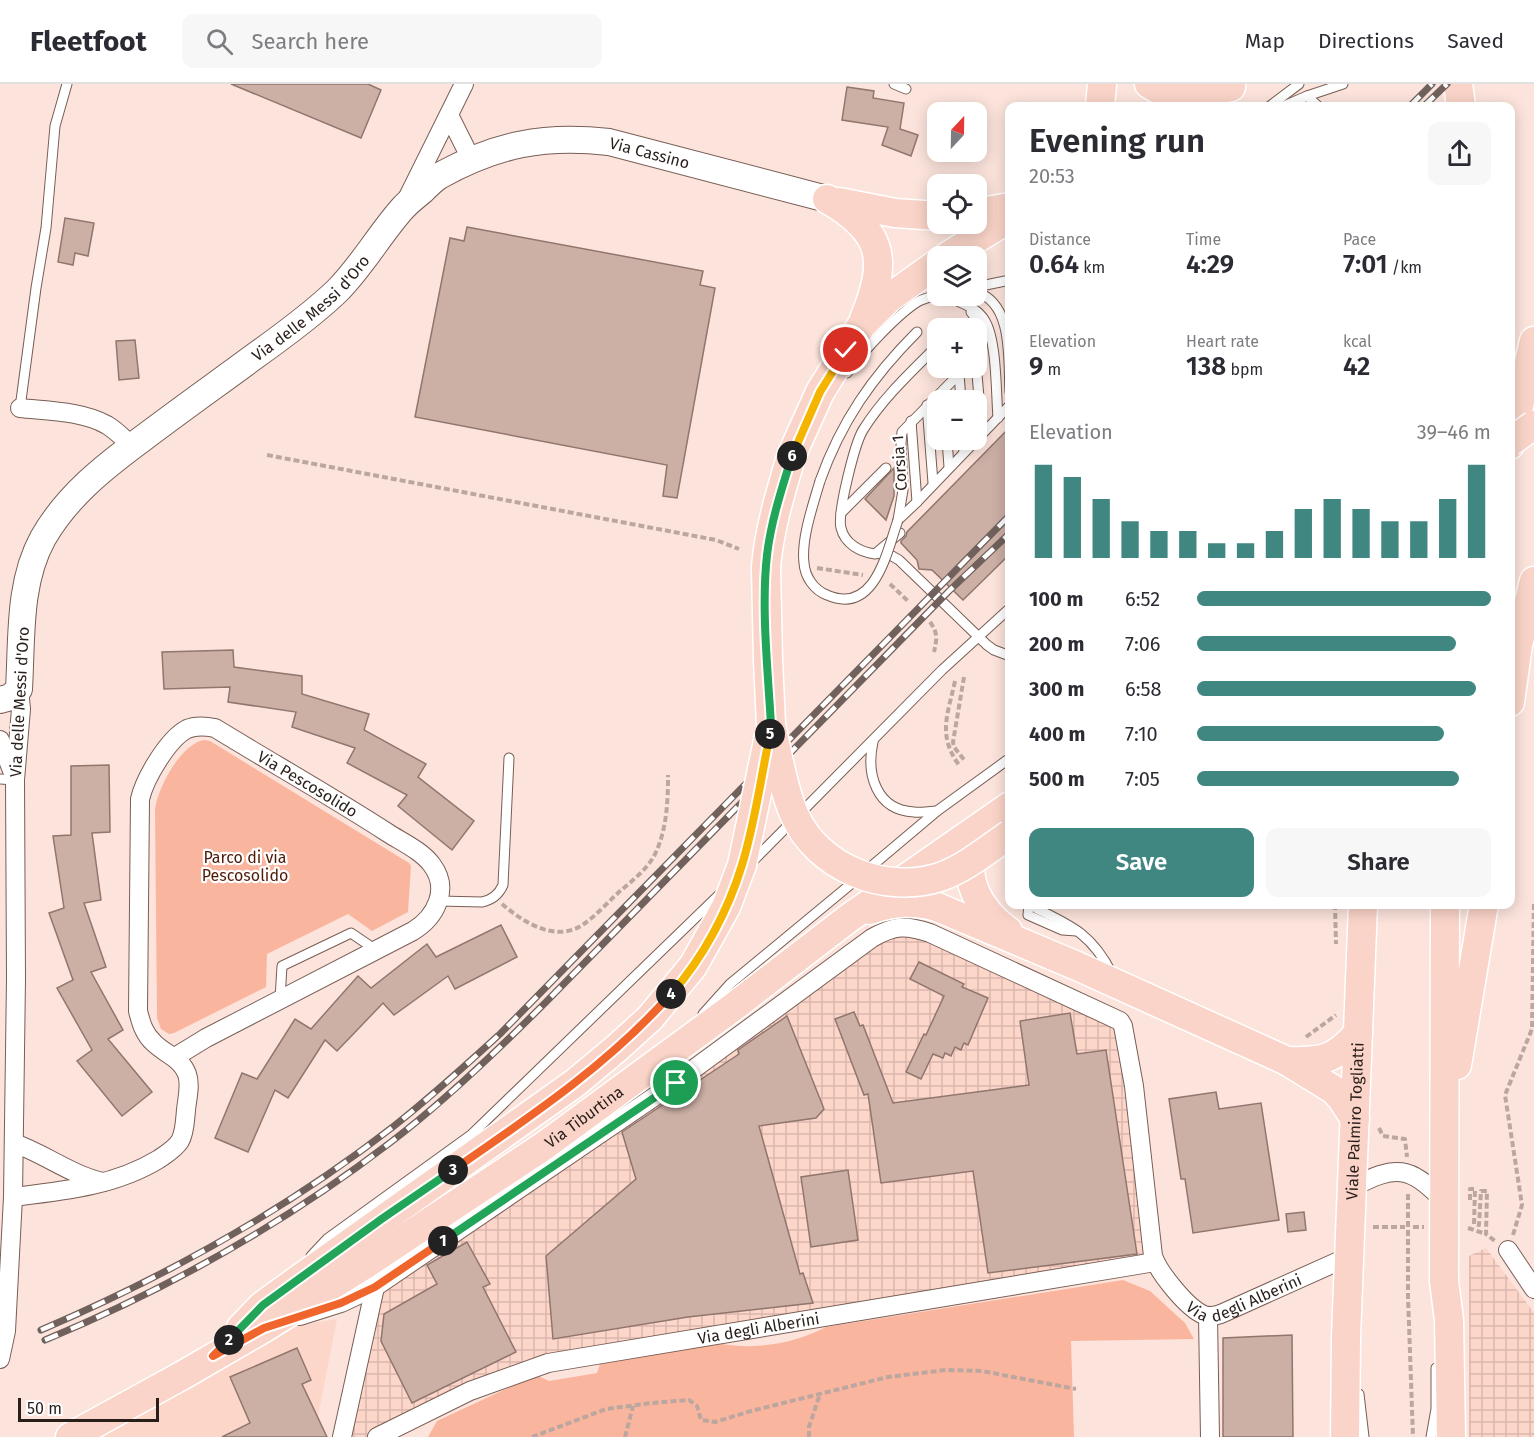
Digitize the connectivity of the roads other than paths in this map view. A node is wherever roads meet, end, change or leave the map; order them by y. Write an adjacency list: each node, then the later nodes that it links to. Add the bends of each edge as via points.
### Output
1 (66, 84): 49 (lane, via 55,126 46,228)
2 (464, 84): 18 (street)
3 (894, 84): 10 (lane)
4 (1102, 84): 12 (main road)
5 (1149, 84): 9 (main road, via 1164,93 1178,95)
6 (1299, 84): 14 (lane)
7 (1343, 84): 11 (lane)
8 (1458, 84): 17 (main road)
9 (1234, 85): 13 (main road)
10 (906, 89)
11 (1307, 96): 15 (lane); 16 (lane)
12 (1100, 102)
13 (1205, 102)
14 (1275, 102)
15 (1293, 102)
16 (1314, 102)
17 (1460, 102)
18 (449, 115): 19 (street); 20 (street)
19 (433, 144): 21 (street); 23 (street)
20 (471, 159): 21 (street, Via Cassino); 22 (street, Via Cassino, via 545,140 576,138 609,142)
21 (448, 172): 23 (street, Via Cassino)
22 (827, 200): 26 (main road); 40 (main road, via 864,226 878,252 874,290)
23 (402, 208): 57 (street, Via delle Messi d'Oro, via 355,270 318,308)
24 (1005, 208): 25 (main road)
25 (987, 211)
26 (927, 215)
27 (1005, 221): 28 (main road)
28 (964, 246)
29 (927, 271): 40 (main road, Via Tiburtina, via 889,298)
30 (1005, 281): 31 (lane)
31 (996, 283): 32 (lane); 33 (lane)
32 (987, 285)
33 (1005, 286)
34 (987, 297): 39 (lane)
35 (925, 298): 45 (lane, via 864,352)
36 (964, 306): 38 (lane)
37 (965, 306): 51 (lane, via 985,321 992,341)
38 (974, 318)
39 (1005, 324)
40 (861, 326): 61 (main road, Via Tiburtina, via 820,392)
41 (917, 332): 67 (lane, bridge, via 863,395 839,434 810,519 804,564 812,583 823,594 847,599 870,587)
42 (1534, 341): 53 (main road)
43 (927, 356): 66 (lane, via 897,387 859,437)
44 (954, 378): 46 (lane)
45 (841, 381)
46 (944, 388)
47 (829, 397): 61 (lane)
48 (927, 405): 52 (lane)
49 (20, 408): 57 (street, via 93,419)
50 (1005, 410): 51 (lane)
51 (998, 418): 55 (lane)
52 (911, 421): 65 (lane, Corsia 1); 67 (lane, via 902,436 903,490)
53 (1515, 422)
54 (1534, 425): 56 (main road, bridge)
55 (987, 429)
56 (1515, 439)
57 (132, 446): 72 (street, Via delle Messi d'Oro, via 86,483 43,538 30,571)
58 (930, 450): 64 (lane)
59 (948, 450): 63 (lane)
60 (964, 452): 63 (lane)
61 (792, 454): 78 (main road, Via Tiburtina, bridge, via 767,555)
62 (886, 468): 66 (lane)
63 (949, 468): 64 (lane)
64 (933, 483): 65 (lane)
65 (917, 502): 67 (lane)
66 (841, 513): 69 (lane, via 841,528 849,542 861,551)
67 (898, 519)
68 (900, 533): 69 (lane)
69 (875, 554): 73 (lane, via 899,560)
70 (1534, 581): 76 (main road)
71 (1005, 613): 73 (lane)
72 (22, 626): 75 (street, via 9,653); 77 (street, Via delle Messi d'Oro)
73 (979, 637): 74 (lane); 80 (lane)
74 (1005, 654)
75 (0, 659)
76 (1515, 670)
77 (10, 694): 83 (street, Via delle Messi d'Oro, via 21,709)
78 (771, 725): 85 (main road, bridge, via 794,814 819,848 849,870 900,883 939,877 965,865); 119 (main road, Via Tiburtina, bridge, via 744,857 726,908 680,984 650,1018 575,1083)
79 (0, 740): 83 (street)
80 (874, 740): 84 (lane, via 870,769 881,795 904,811); 119 (lane, via 471,1135 327,1239)
81 (509, 758): 90 (lane, via 500,892 482,902)
82 (1005, 762): 84 (lane)
83 (8, 780): 88 (street, Via delle Messi d'Oro)
84 (937, 811): 106 (lane, via 729,984)
85 (1005, 819)
86 (1005, 819): 96 (main road, Via Tiburtina)
87 (1005, 819): 99 (main road, via 974,848 970,866 972,886 988,915)
88 (16, 870): 89 (street); 107 (street, Via delle Messi d'Oro)
89 (0, 886)
90 (439, 901): 100 (street, via 423,925); 105 (street, Via Pescosolido, via 436,872 423,856 215,728 186,730 151,771 140,799 138,1011 148,1037)
91 (1029, 909): 98 (lane, via 1028,915 1062,930)
92 (1037, 909): 98 (lane)
93 (1362, 909): 103 (main road, Viale Palmiro Togliatti)
94 (1445, 909): 109 (main road)
95 (1483, 909): 109 (main road, via 1459,1056)
96 (849, 918): 99 (main road, via 893,903 922,904); 106 (main road, Via Tiburtina)
97 (899, 927): 117 (street, Via degli Alberini, via 930,933 1120,1021 1131,1068); 120 (street, Via Tiburtina, via 872,938 676,1083)
98 (1077, 931): 101 (lane, via 1104,959)
99 (1036, 948): 101 (main road)
100 (376, 950): 102 (street); 102 (lane, via 351,933 282,966)
101 (1117, 984): 104 (main road)
102 (280, 999): 105 (street)
103 (1358, 1033): 104 (main road, via 1329,1058 1311,1061); 108 (main road, Viale Palmiro Togliatti)
104 (1294, 1050): 108 (main road)
105 (175, 1057): 111 (street, Via Pescosolido, via 189,1079 180,1141 153,1162)
106 (666, 1057): 124 (main road, Via Tiburtina, via 544,1146)
107 (7, 1108): 110 (street, Via delle Messi d'Oro)
108 (1367, 1119): 112 (main road, Viale Palmiro Togliatti)
109 (1444, 1119): 114 (main road)
110 (14, 1143): 111 (street, via 77,1174); 113 (street, Via delle Messi d'Oro)
111 (103, 1182): 113 (street, Via Pescosolido)
112 (1353, 1188): 114 (street, via 1383,1174 1408,1173 1424,1181); 116 (main road, Viale Palmiro Togliatti)
113 (13, 1197): 125 (street, Via delle Messi d'Oro)
114 (1444, 1201): 118 (main road)
115 (1508, 1250): 121 (street)
116 (1350, 1256): 123 (street, Via degli Alberini, via 1223,1313); 126 (main road, Viale Palmiro Togliatti)
117 (1155, 1262): 123 (street, Via degli Alberini, via 1183,1298); 134 (street, Via degli Alberini, via 548,1363 470,1391)
118 (1444, 1281): 122 (lane); 139 (main road, via 1449,1320)
119 (288, 1287): 127 (main road, Via Tiburtina, via 263,1305)
120 (375, 1287): 124 (street, Via Tiburtina, via 341,1303); 133 (street)
121 (1534, 1289)
122 (1438, 1314)
123 (1208, 1316): 135 (street)
124 (264, 1328): 127 (main road, Via Tiburtina)
125 (3, 1332): 128 (street, Via delle Messi d'Oro)
126 (1346, 1337): 130 (lane, Viale Palmiro Togliatti); 136 (main road, Viale Palmiro Togliatti)
127 (213, 1356): 132 (main road, Via Tiburtina)
128 (0, 1359)
129 (1436, 1361): 138 (lane, via 1436,1409)
130 (1356, 1367)
131 (1358, 1386): 137 (lane)
132 (70, 1437)
133 (342, 1437)
134 (377, 1437)
135 (1210, 1437)
136 (1346, 1437)
137 (1364, 1437)
138 (1431, 1437)
139 (1451, 1437)

